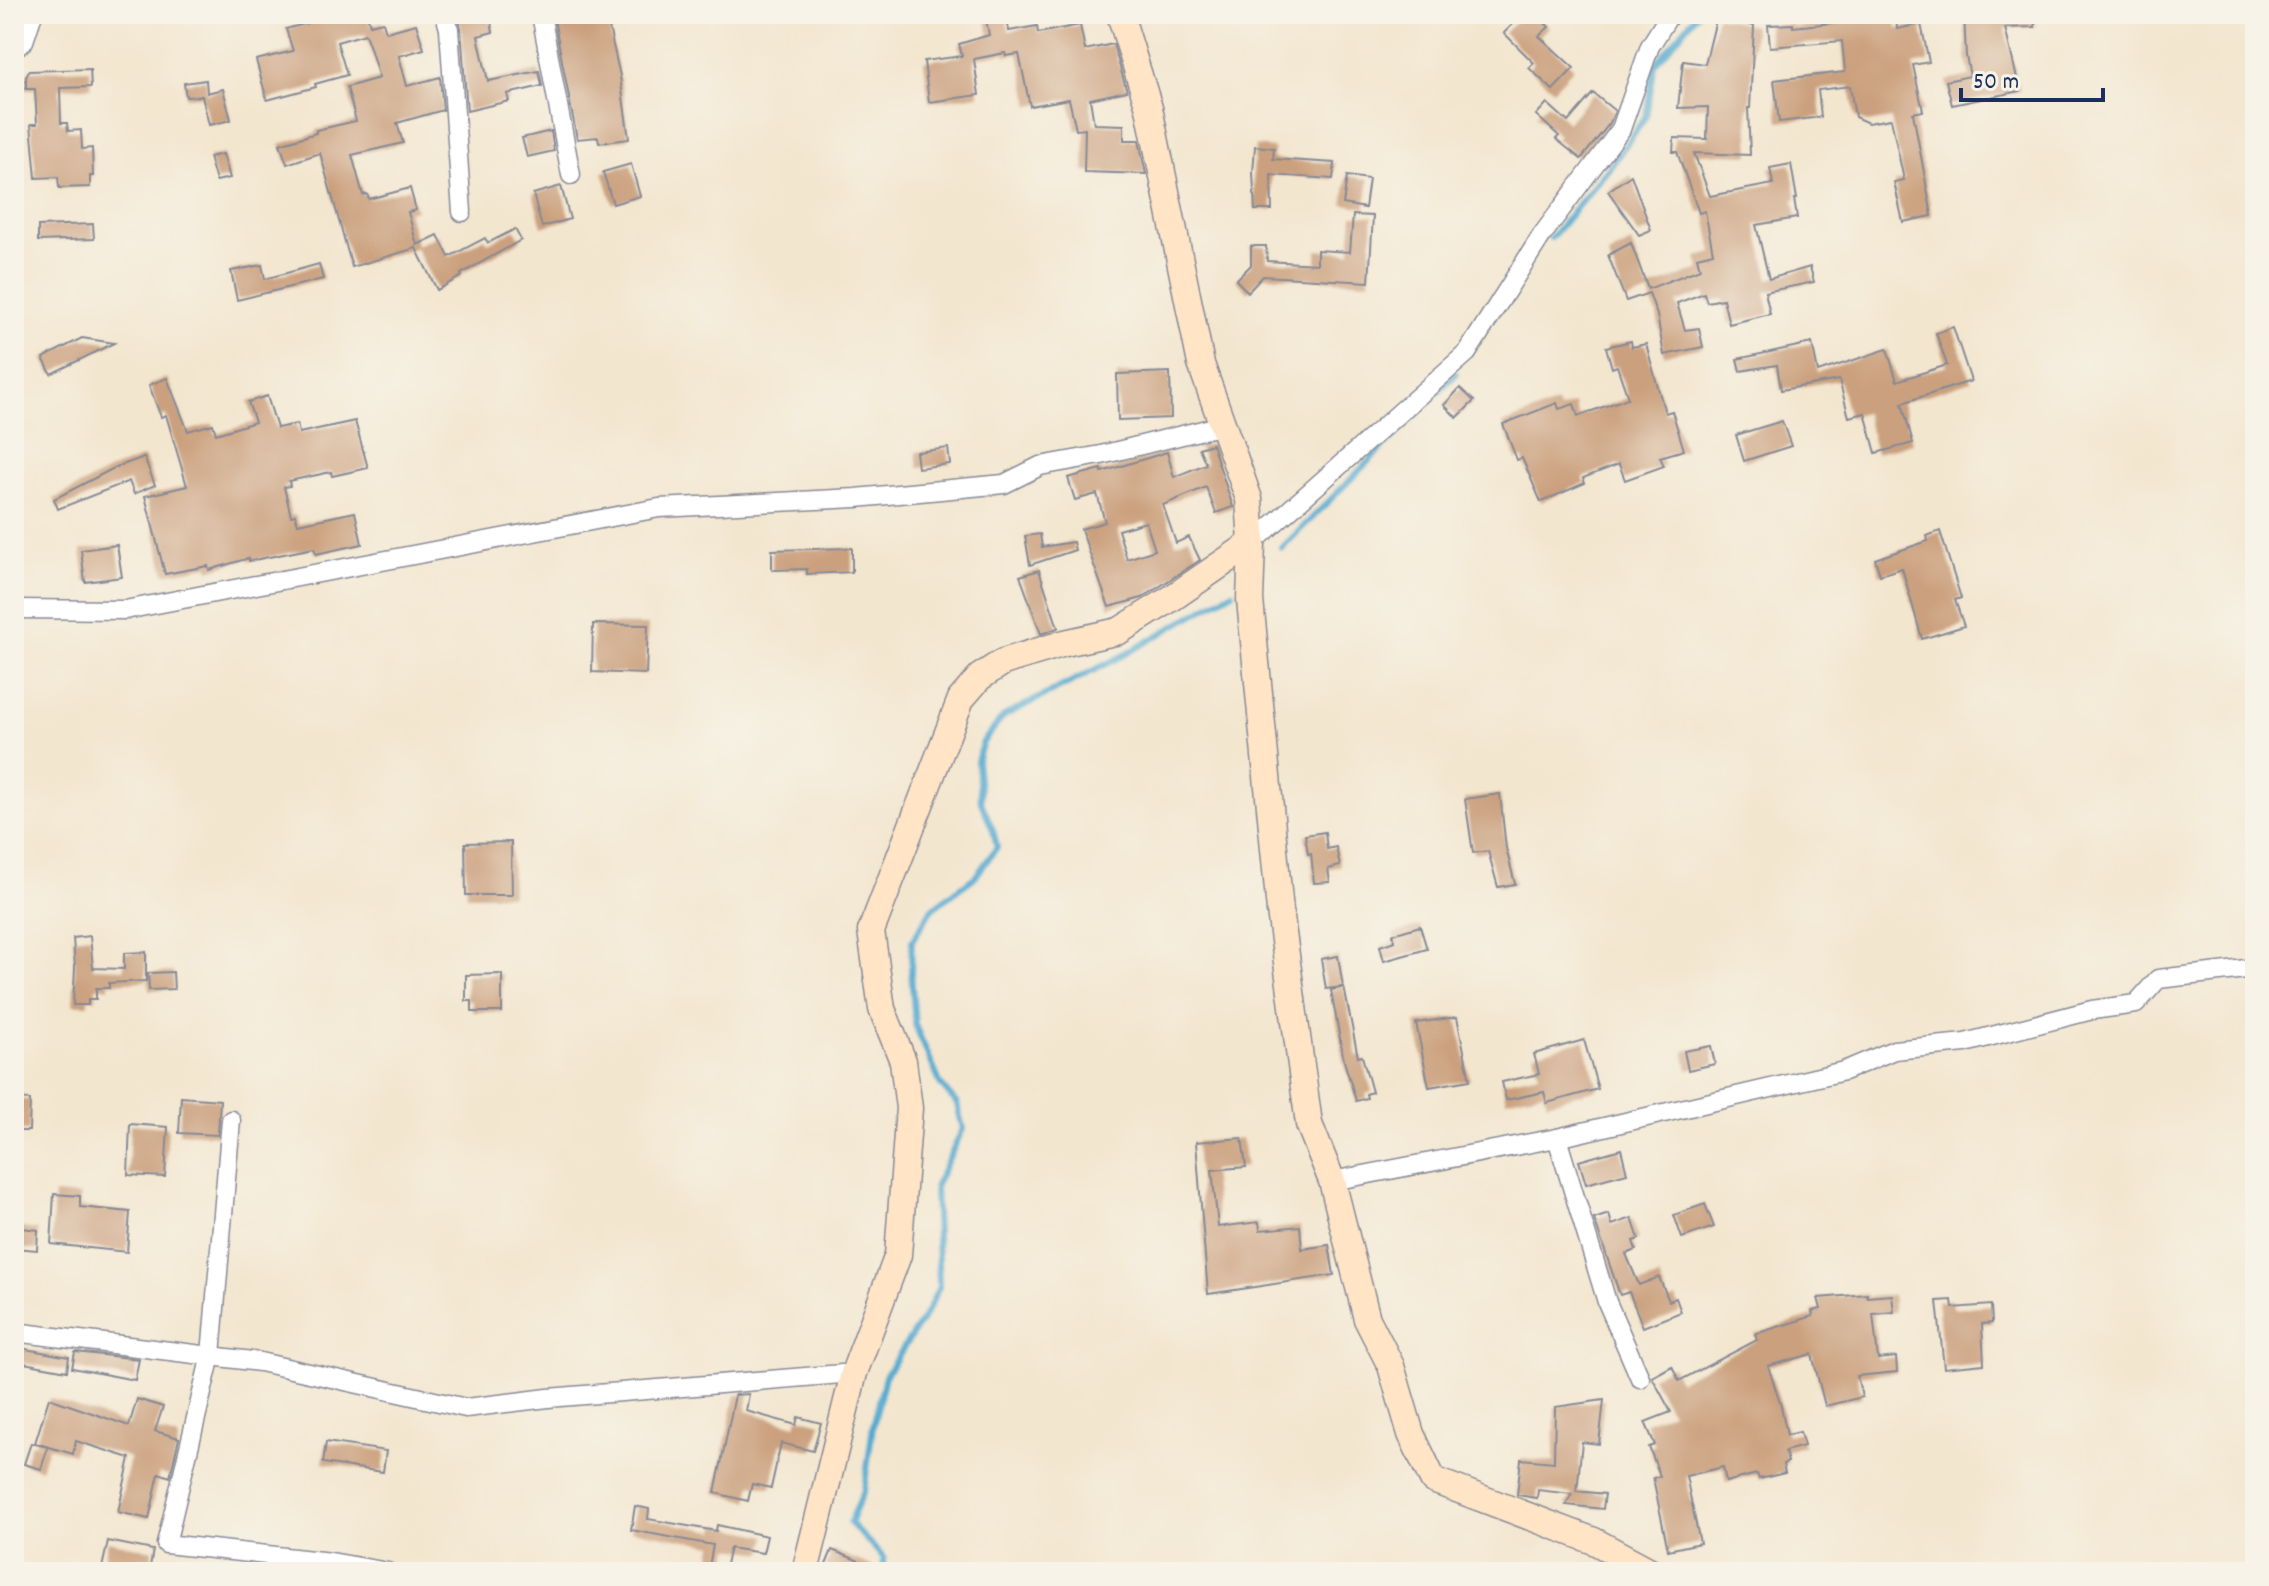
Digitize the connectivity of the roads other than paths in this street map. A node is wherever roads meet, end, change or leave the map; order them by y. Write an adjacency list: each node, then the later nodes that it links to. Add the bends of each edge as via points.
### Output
1 (33, 14): 6 (street, via 24,41)
2 (445, 14): 8 (street)
3 (541, 14): 7 (street)
4 (1120, 14): 9 (street, via 1149,108 1201,364)
5 (1670, 14): 10 (street, via 1650,46 1621,129 1542,235 1467,353)
6 (14, 49)
7 (571, 175)
8 (462, 212)
9 (1223, 425): 10 (street, via 1249,499); 11 (street, via 1040,466 1004,484 659,508 125,610)
10 (1252, 543): 15 (street, via 1250,600 1280,911 1309,1124); 18 (street, via 1119,631 1003,662 961,699 871,931 882,1009 903,1061 909,1108 898,1255)
11 (14, 609)
12 (2255, 968): 14 (street, via 2158,979 2136,1004 1965,1043 1894,1050 1844,1071)
13 (231, 1120): 17 (street)
14 (1557, 1138): 15 (street); 19 (street, via 1607,1302)
15 (1332, 1181): 23 (street, via 1367,1319 1391,1366 1411,1434 1433,1480 1594,1541)
16 (14, 1332): 17 (street)
17 (211, 1355): 18 (street, via 466,1408); 20 (street, via 166,1544)
18 (854, 1373): 22 (street)
19 (1640, 1378)
20 (330, 1567): 21 (street)
21 (388, 1572)
22 (805, 1572)
23 (1652, 1572)

